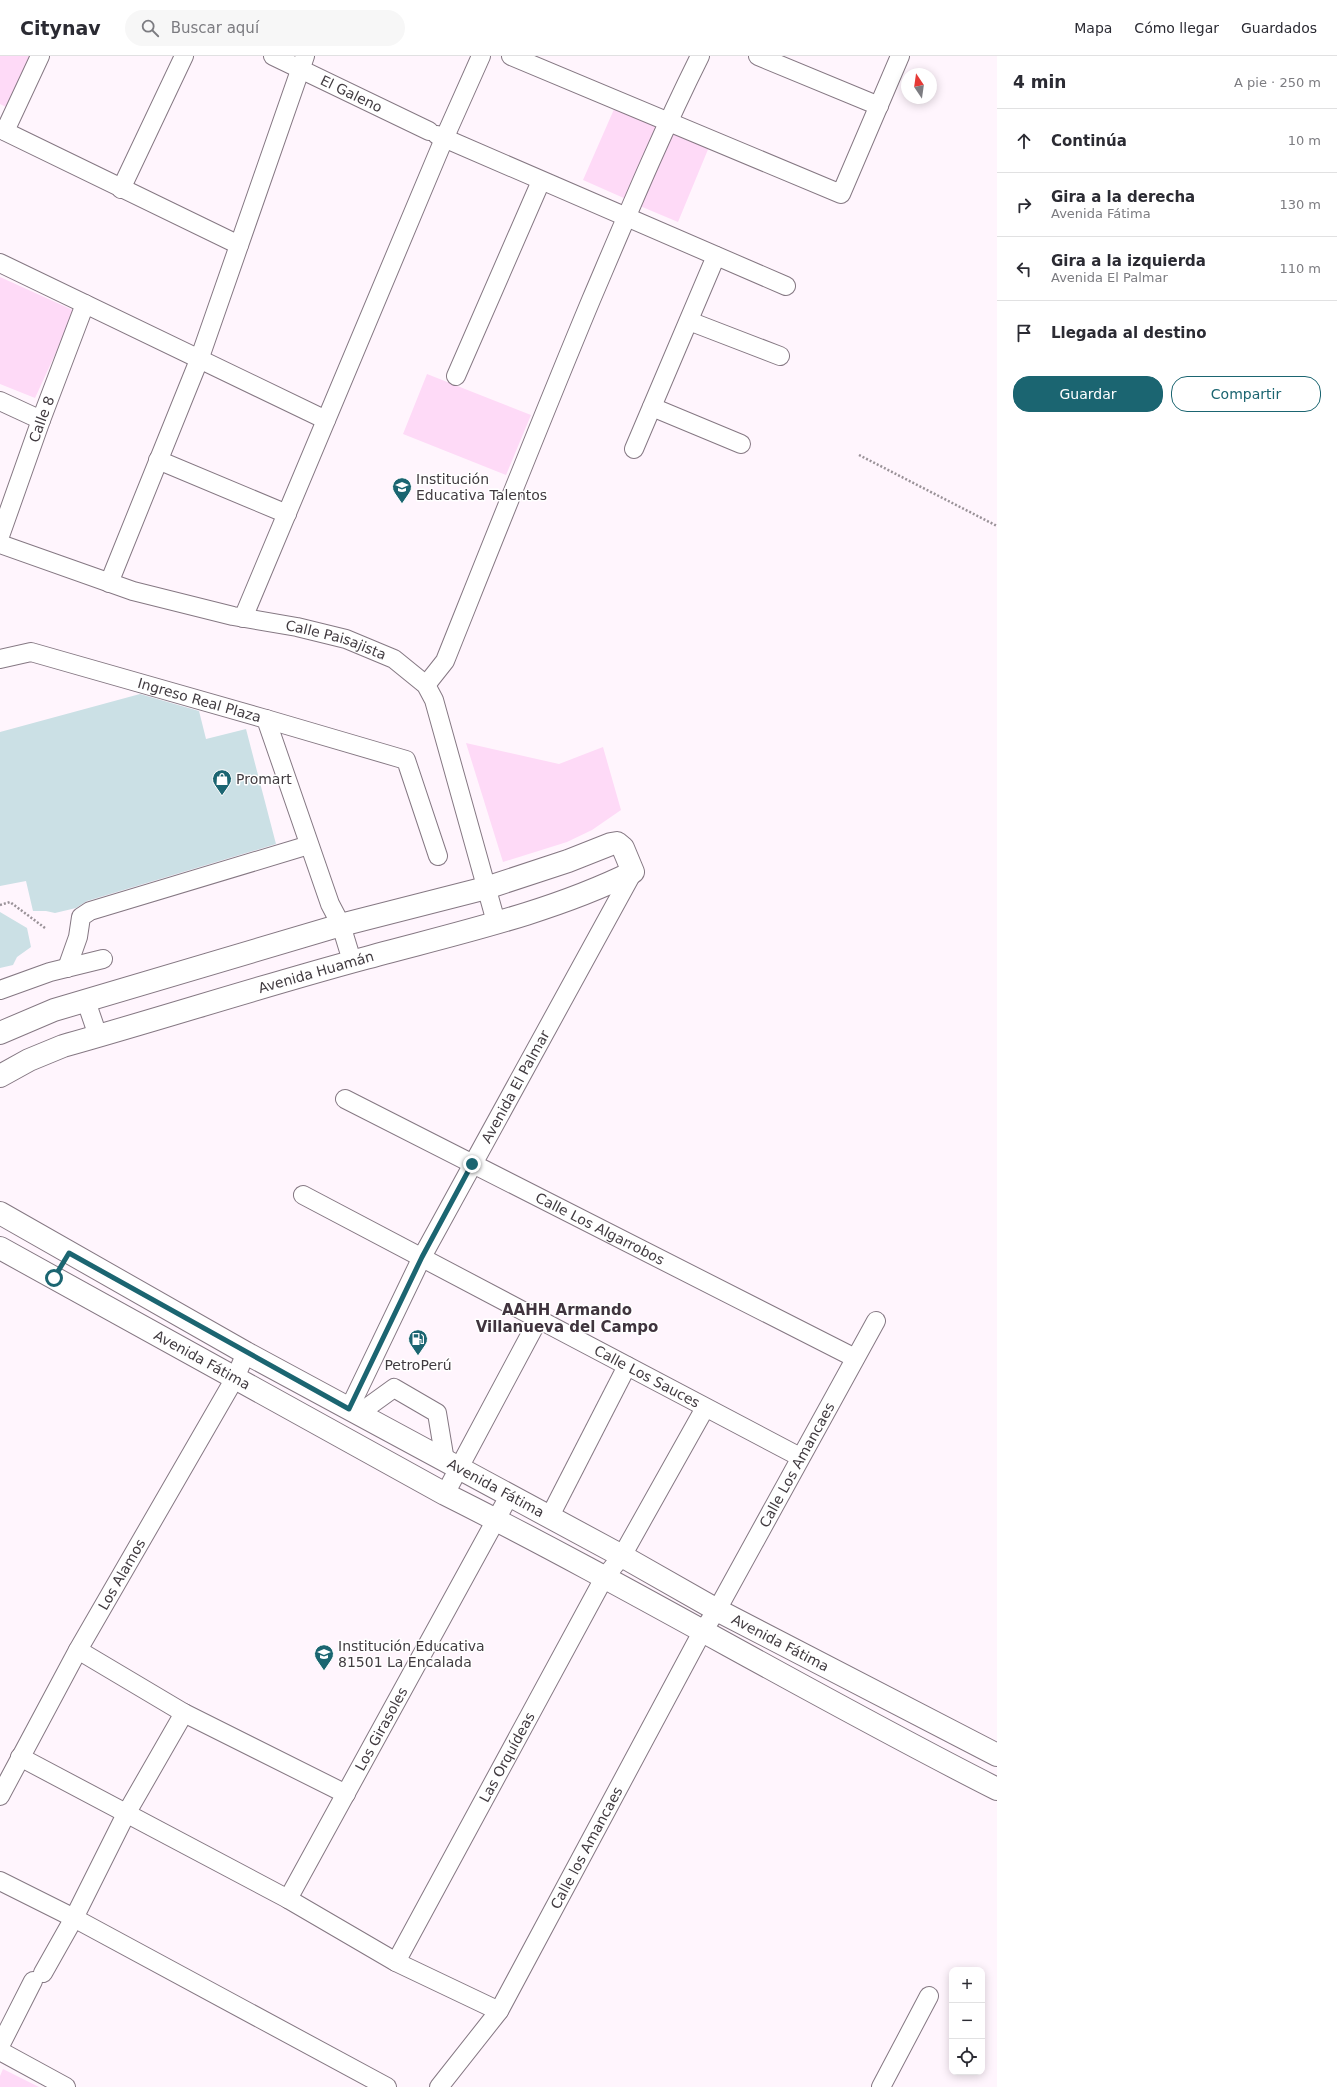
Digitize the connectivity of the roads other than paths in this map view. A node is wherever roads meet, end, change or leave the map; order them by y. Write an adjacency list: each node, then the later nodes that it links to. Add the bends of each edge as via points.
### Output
1 (40, 56): 12 (street)
2 (184, 56): 15 (street)
3 (273, 56): 9 (street, El Galeno)
4 (481, 56): 13 (street)
5 (511, 56): 11 (street)
6 (700, 56): 11 (street)
7 (758, 56): 10 (street)
8 (900, 56): 10 (street)
9 (303, 62): 13 (street, El Galeno); 17 (street)
10 (879, 106): 11 (street, via 841,194)
11 (668, 120): 16 (street)
12 (2, 130): 15 (street)
13 (437, 135): 14 (street, El Galeno); 29 (street)
14 (541, 181): 16 (street, El Galeno); 25 (street)
15 (121, 189): 17 (street)
16 (626, 217): 18 (street, El Galeno); 39 (street, via 445,661)
17 (239, 245): 24 (street)
18 (716, 256): 20 (street, El Galeno); 22 (street)
19 (0, 263): 21 (street)
20 (786, 286)
21 (85, 304): 24 (street); 28 (street, Calle 8)
22 (689, 321): 23 (street); 27 (street)
23 (780, 356)
24 (199, 360): 29 (street); 32 (street)
25 (456, 376)
26 (0, 401): 28 (street)
27 (652, 407): 30 (street); 31 (street)
28 (41, 420): 34 (street, Calle 8)
29 (326, 420): 33 (street)
30 (741, 444)
31 (634, 449)
32 (158, 460): 33 (street); 36 (street)
33 (287, 514): 37 (street)
34 (0, 536)
35 (0, 544): 36 (street, Calle Paisajista)
36 (109, 583): 37 (street, Calle Paisajista)
37 (242, 618): 39 (street, Calle Paisajista, via 297,627 346,639 394,659)
38 (0, 659): 40 (street, Ingreso Real Plaza, via 31,652)
39 (426, 685): 44 (street, Calle Paisajista, via 434,700)
40 (266, 719): 41 (street, Ingreso Real Plaza); 42 (street, via 406,760)
41 (310, 845): 46 (street, Ingreso Real Plaza, via 330,904); 47 (street, via 90,911 81,917)
42 (438, 856)
43 (633, 872): 44 (main road, via 623,848 617,844); 45 (main road, Avenida Huamán, via 560,904); 56 (street, Avenida El Palmar)
44 (486, 888): 45 (street, Calle Paisajista); 46 (main road)
45 (496, 922): 48 (main road, Avenida Huamán)
46 (341, 925): 48 (street, Ingreso Real Plaza); 51 (main road)
47 (78, 937): 49 (street); 49 (street, via 103,959)
48 (352, 962): 53 (main road, Avenida Huamán)
49 (67, 968): 50 (street)
50 (0, 990)
51 (86, 1001): 52 (main road, via 54,1010); 53 (street)
52 (0, 1033)
53 (98, 1036): 54 (main road, Avenida Huamán, via 63,1046)
54 (0, 1076)
55 (345, 1099): 56 (street, Calle Los Algarrobos)
56 (472, 1164): 61 (street, Avenida El Palmar); 66 (street, Calle Los Algarrobos)
57 (303, 1195): 61 (street, Calle Los Sauces)
58 (0, 1213): 60 (main road, Avenida Fátima)
59 (0, 1248): 62 (main road, Avenida Fátima)
60 (69, 1253): 62 (main road); 65 (main road, Avenida Fátima)
61 (422, 1257): 63 (street, Calle Los Sauces); 70 (street, Avenida El Palmar)
62 (54, 1278): 68 (main road, Avenida Fátima)
63 (538, 1320): 67 (street, Calle Los Sauces); 72 (street)
64 (876, 1321): 66 (street, Calle Los Amancaes)
65 (246, 1353): 68 (street, Los Alamos); 70 (main road, Avenida Fátima)
66 (855, 1358): 71 (street, Calle Los Amancaes)
67 (627, 1366): 69 (street, Calle Los Sauces); 75 (street)
68 (235, 1378): 73 (main road, Avenida Fátima); 81 (street, Los Alamos)
69 (705, 1408): 71 (street, Calle Los Sauces); 77 (street, Las Orquídeas)
70 (353, 1412): 72 (main road, Avenida Fátima); 72 (street, via 394,1388 438,1413)
71 (800, 1457): 79 (street, Calle Los Amancaes)
72 (451, 1465): 73 (street); 74 (main road, Avenida Fátima)
73 (445, 1494): 76 (main road, Avenida Fátima)
74 (509, 1496): 75 (main road, Avenida Fátima); 76 (street, Los Girasoles)
75 (549, 1518): 77 (main road, Avenida Fátima)
76 (497, 1520): 78 (main road, Avenida Fátima); 86 (street, Los Girasoles)
77 (622, 1556): 78 (street, Las Orquídeas); 79 (main road, Avenida Fátima)
78 (604, 1578): 80 (main road, Avenida Fátima); 92 (street, Las Orquídeas)
79 (717, 1610): 80 (street, Calle los Amancaes); 83 (main road, Avenida Fátima)
80 (702, 1632): 85 (main road, Avenida Fátima); 94 (street, Calle los Amancaes)
81 (78, 1650): 82 (street); 84 (street, Los Alamos)
82 (184, 1713): 86 (street); 88 (street)
83 (997, 1755)
84 (20, 1758): 87 (street, Los Alamos); 88 (street)
85 (997, 1789)
86 (346, 1794): 90 (street, Los Girasoles)
87 (0, 1796)
88 (126, 1814): 90 (street); 91 (street)
89 (0, 1881): 91 (street)
90 (288, 1899): 92 (street)
91 (74, 1918): 95 (street); 99 (street)
92 (396, 1962): 94 (street)
93 (929, 1996): 100 (street)
94 (499, 2011): 97 (street, Calle los Amancaes)
95 (0, 2046)
96 (0, 2051): 98 (street)
97 (443, 2084)
98 (66, 2087)
99 (386, 2087)
100 (881, 2087)

